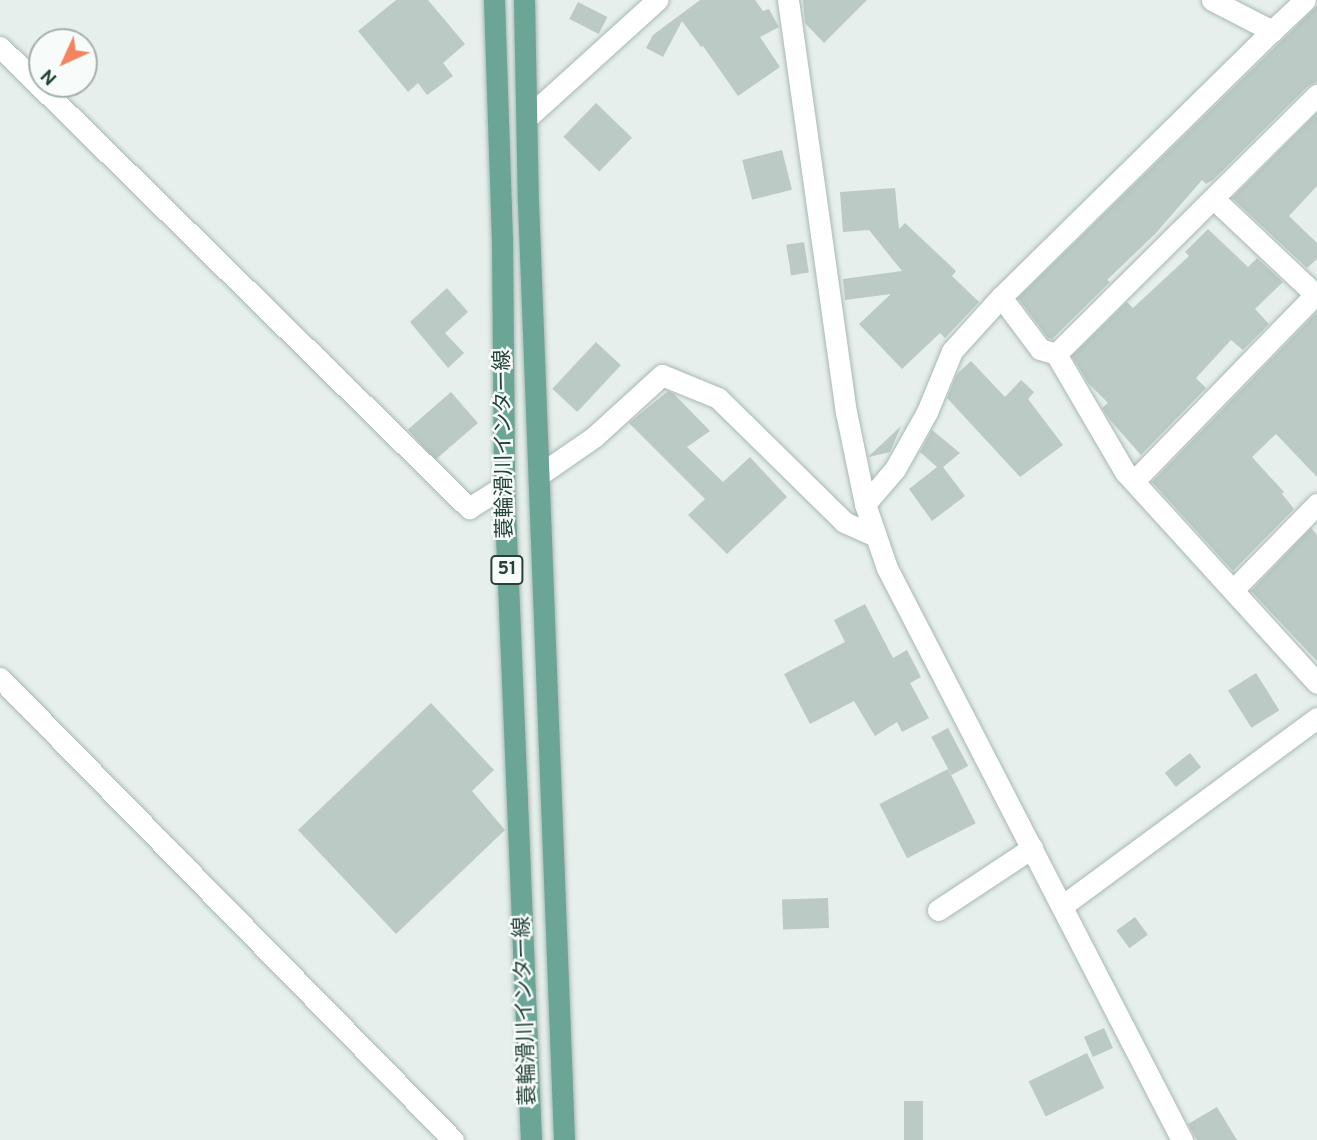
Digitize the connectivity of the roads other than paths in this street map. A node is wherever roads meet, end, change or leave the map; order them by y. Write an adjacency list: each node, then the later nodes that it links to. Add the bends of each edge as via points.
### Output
1 (494, 0): 17 (main road, 蓑輪滑川インター線 / 51)
2 (524, 0): 10 (main road, 蓑輪滑川インター線 / 51)
3 (657, 0): 10 (street)
4 (788, 0): 18 (street, via 845,412)
5 (1212, 0): 7 (street)
6 (1305, 0): 7 (street)
7 (1272, 31): 13 (street)
8 (0, 47): 17 (street, via 469,508)
9 (1317, 95): 11 (street)
10 (527, 118): 15 (main road, 蓑輪滑川インター線 / 51)
11 (1213, 198): 12 (street); 14 (street)
12 (1317, 295): 16 (street)
13 (1001, 297): 14 (street, via 1040,349); 18 (street, via 952,351 927,412 895,469)
14 (1056, 354): 16 (street)
15 (539, 475): 20 (street, via 594,437 662,374 718,398 844,522); 30 (main road, 蓑輪滑川インター線 / 51)
16 (1134, 481): 21 (street)
17 (504, 486): 29 (main road, 蓑輪滑川インター線 / 51)
18 (865, 504): 20 (street)
19 (1317, 504): 21 (street)
20 (876, 536): 25 (street, via 887,568)
21 (1234, 589): 23 (street)
22 (0, 678): 28 (street)
23 (1317, 683)
24 (1317, 718): 26 (street)
25 (1032, 848): 26 (street); 27 (street)
26 (1062, 906): 31 (street)
27 (938, 910)
28 (453, 1140)
29 (531, 1140)
30 (564, 1140)
31 (1182, 1140)

